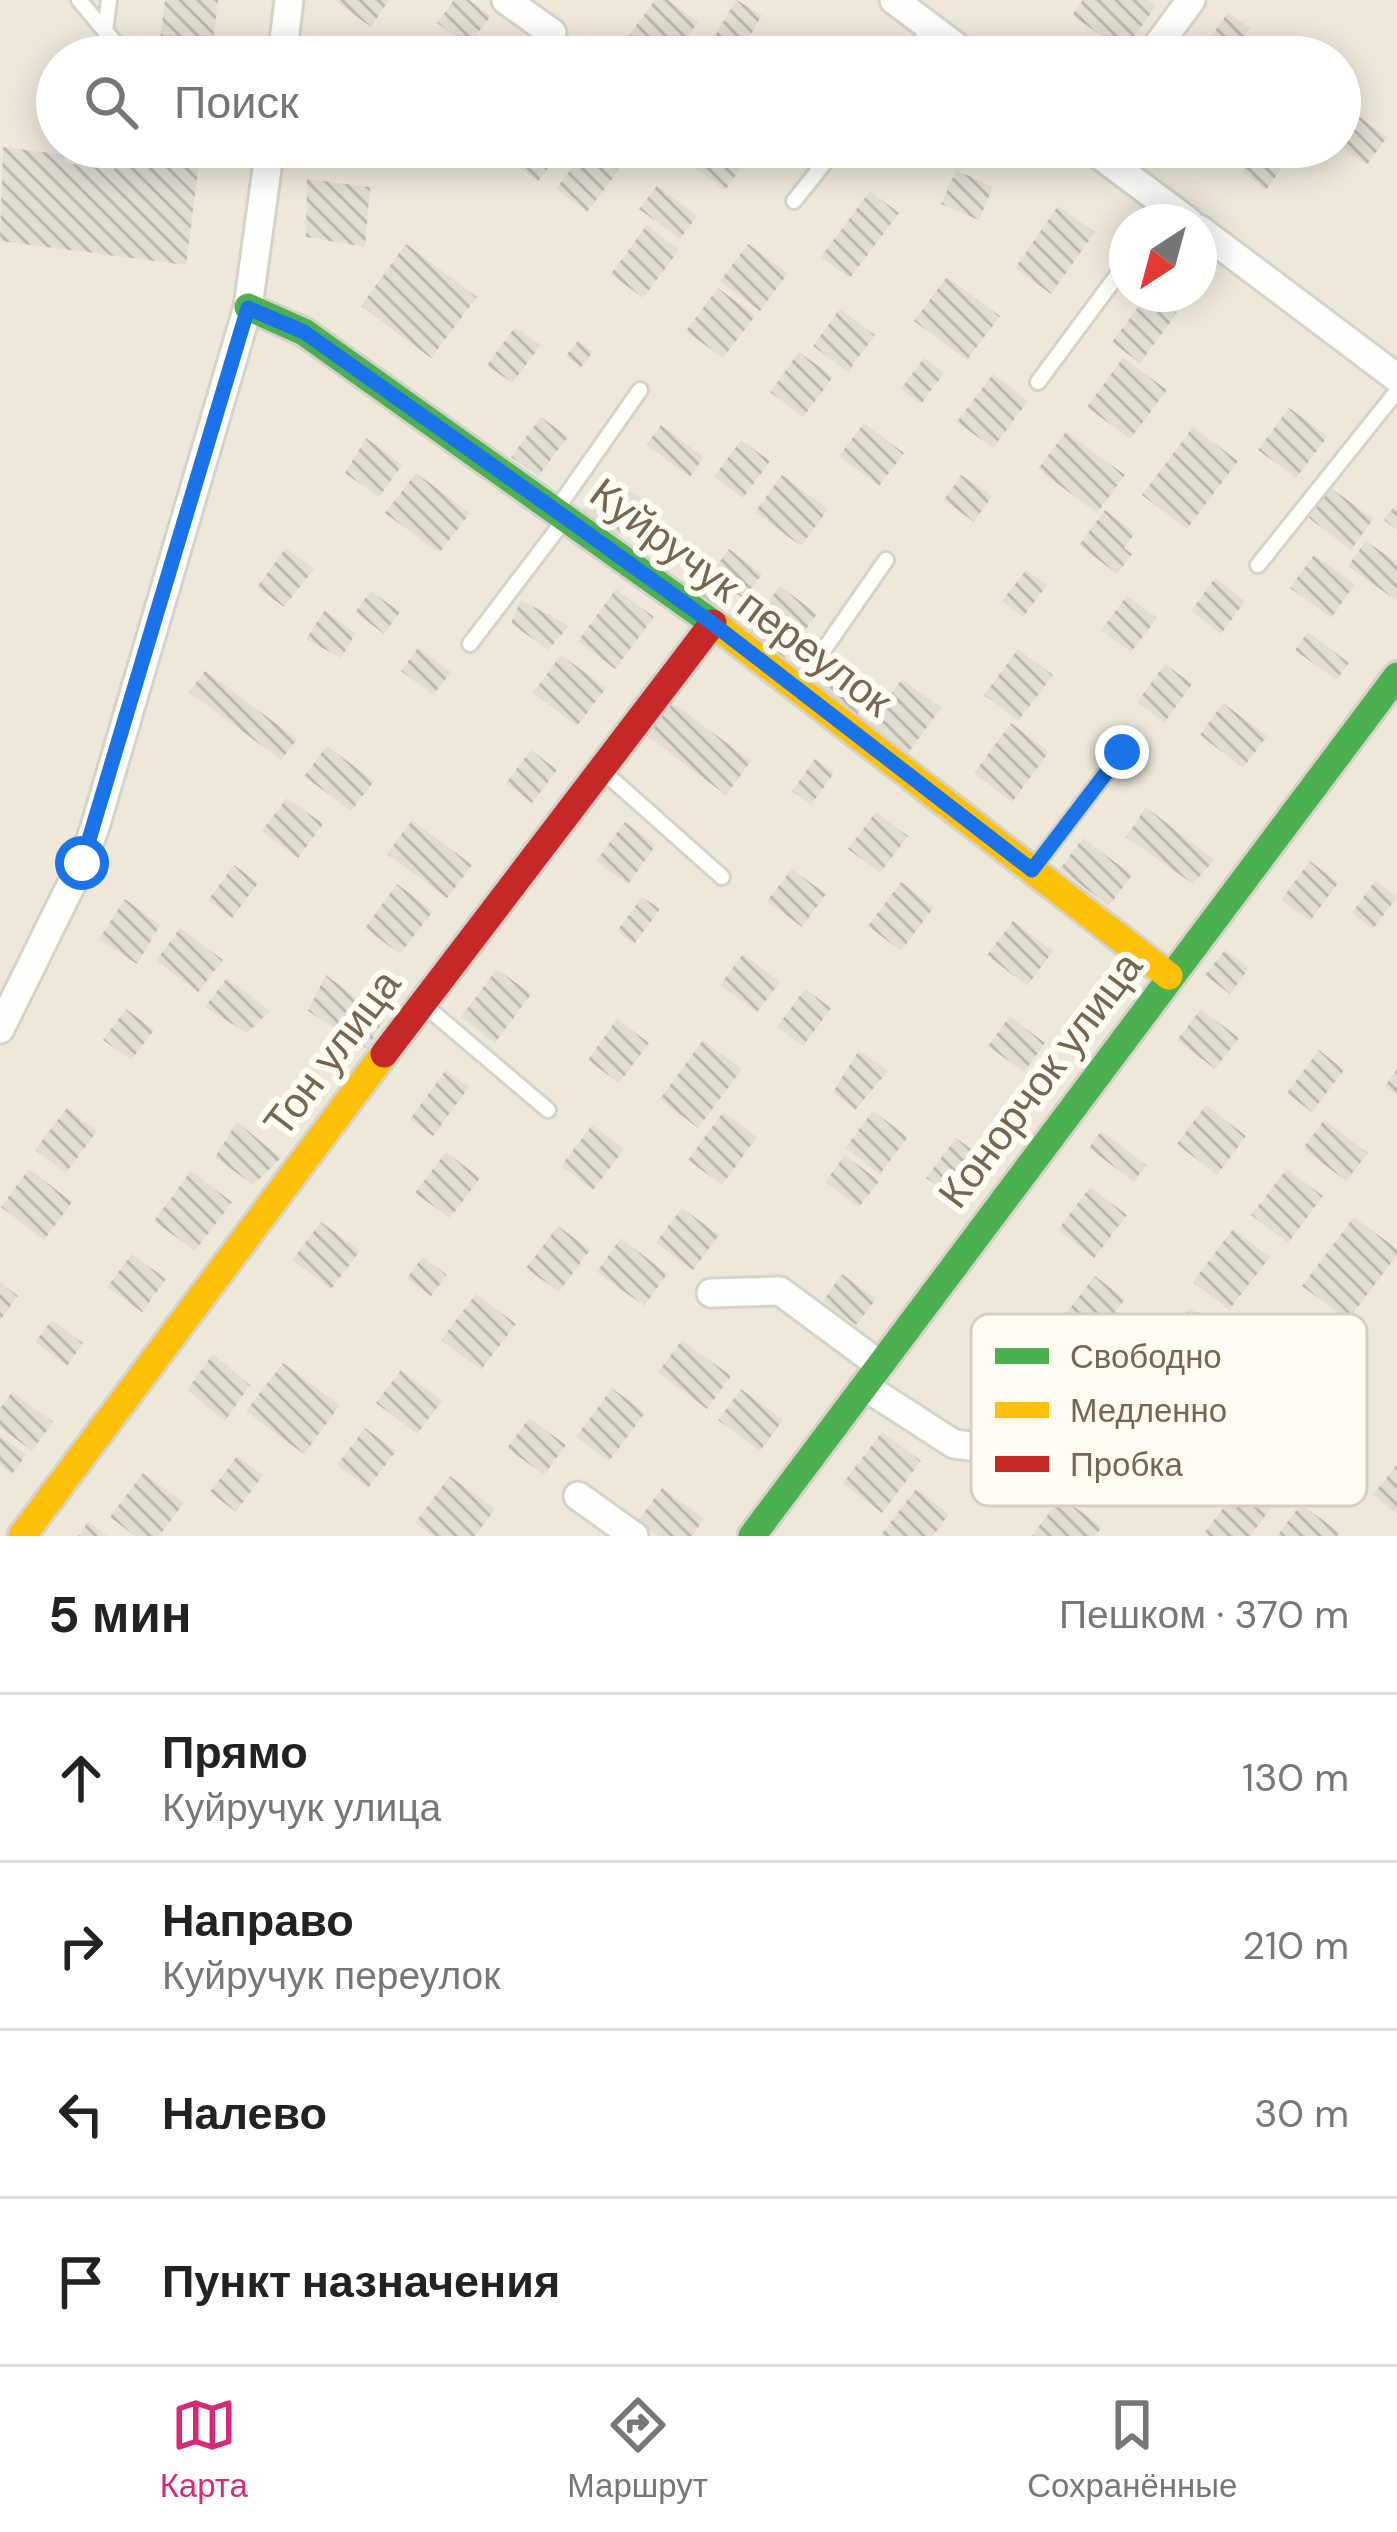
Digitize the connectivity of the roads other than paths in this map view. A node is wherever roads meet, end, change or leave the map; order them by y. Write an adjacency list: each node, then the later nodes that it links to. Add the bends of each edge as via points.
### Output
1 (79, 0): 8 (lane)
2 (109, 0): 8 (lane)
3 (289, 0): 11 (street)
4 (506, 0): 9 (street)
5 (894, 0): 7 (street)
6 (1191, 0): 14 (street)
7 (931, 27): 12 (lane); 13 (street)
8 (105, 31): 10 (lane)
9 (552, 33)
10 (109, 36)
11 (284, 36)
12 (924, 36)
13 (943, 36)
14 (1164, 36)
15 (267, 168): 22 (street)
16 (820, 168): 18 (lane)
17 (1115, 168): 19 (street)
18 (794, 201)
19 (1159, 204)
20 (1217, 243): 23 (street)
21 (1109, 286): 24 (lane)
22 (248, 308): 27 (street, Куйручук переулок, via 304,332); 40 (street, via 95,827)
23 (1397, 378)
24 (1038, 382)
25 (640, 390): 27 (lane)
26 (1397, 391): 29 (lane)
27 (561, 515): 30 (street, Куйручук переулок); 31 (lane)
28 (886, 560): 33 (lane)
29 (1258, 566)
30 (712, 623): 33 (street, Куйручук переулок); 35 (street, Тон улица)
31 (470, 644)
32 (1397, 676): 38 (street, Конорчок улица)
33 (796, 688): 36 (street, Куйручук переулок)
34 (1122, 752): 36 (lane)
35 (602, 769): 37 (lane); 39 (street, Тон улица)
36 (1032, 870): 38 (street, Куйручук переулок)
37 (722, 877)
38 (1169, 976): 43 (street, Конорчок улица)
39 (422, 1004): 41 (lane); 47 (street, Тон улица)
40 (0, 1029)
41 (548, 1110)
42 (711, 1293): 43 (street, via 780,1291)
43 (872, 1375): 44 (street, via 954,1444); 46 (street, Конорчок улица)
44 (971, 1446)
45 (578, 1496): 48 (street)
46 (768, 1530)
47 (22, 1536)
48 (634, 1536)

